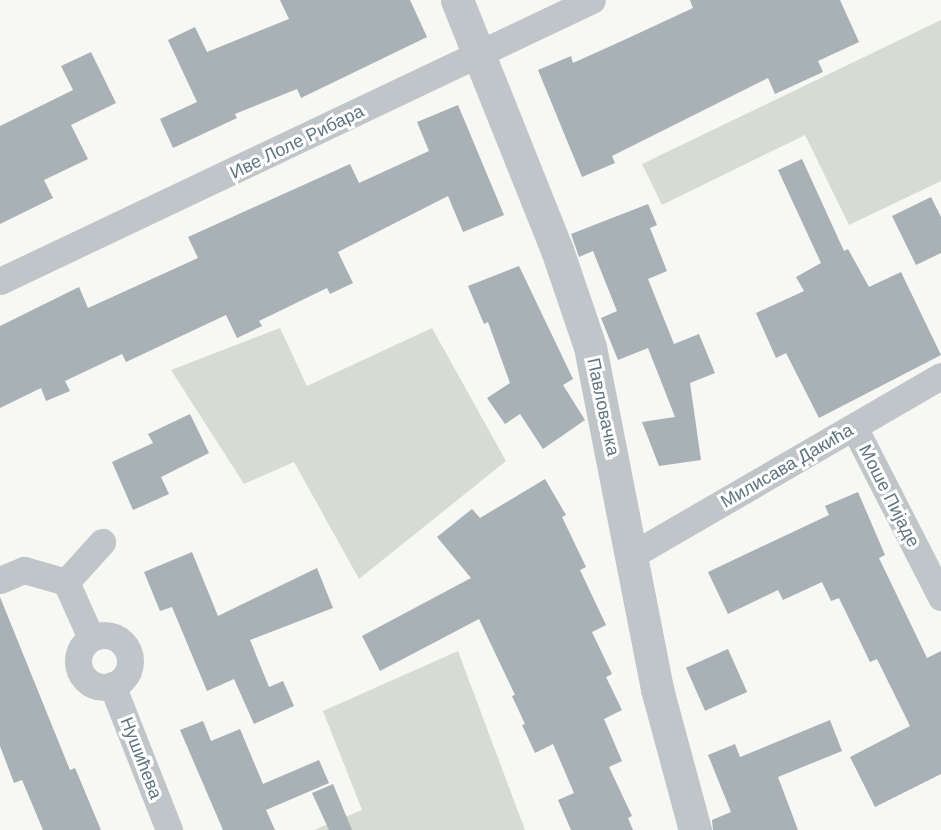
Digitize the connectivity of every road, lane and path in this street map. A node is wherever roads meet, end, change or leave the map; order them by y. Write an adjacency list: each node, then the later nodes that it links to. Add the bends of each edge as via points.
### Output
1 (457, 0): 3 (street, Павловачка)
2 (592, 0): 3 (street, Иве Лоле Рибара)
3 (478, 54): 4 (street, Иве Лоле Рибара); 8 (street, Павловачка, via 557,250 590,347)
4 (0, 282)
5 (941, 376): 6 (street, Милисава Дакића)
6 (854, 427): 8 (street, Милисава Дакића); 11 (street, Моше Пијаде)
7 (102, 542): 10 (street)
8 (632, 555): 13 (street, Павловачка, via 657,689)
9 (0, 580): 10 (street, via 24,570)
10 (66, 582): 12 (street, Нушићева, via 91,638 79,652 80,671 93,685 112,685)
11 (941, 597)
12 (169, 830)
13 (695, 830)

